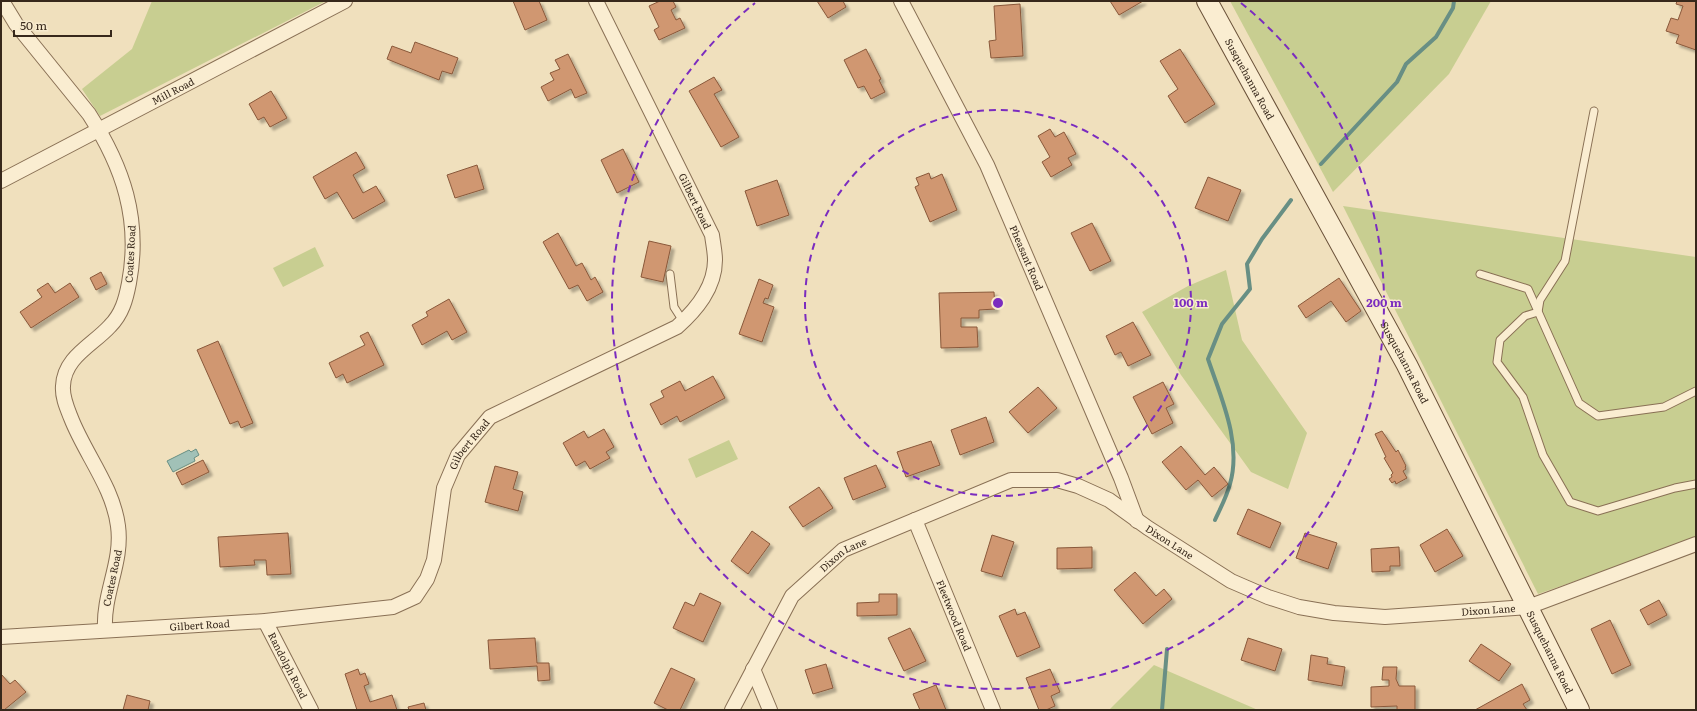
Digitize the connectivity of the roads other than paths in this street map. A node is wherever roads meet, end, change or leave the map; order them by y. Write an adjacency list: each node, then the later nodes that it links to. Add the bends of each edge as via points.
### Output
1 (2, 1): 7 (street, Coates Road, via 16,24)
2 (345, 1): 7 (street, Mill Road)
3 (596, 1): 12 (street, Gilbert Road, via 712,235 715,261 710,285 692,314)
4 (901, 1): 16 (street, Pheasant Road, via 987,165)
5 (1207, 1): 18 (main road, Susquehanna Road, via 1407,365)
6 (1594, 110): 11 (lane, via 1565,261 1540,300)
7 (99, 130): 8 (street, Mill Road); 20 (street, Coates Road, via 129,200 132,220 131,274 126,300 118,316 111,326 71,363 63,386 69,413 106,487 118,525 118,559 106,602)
8 (1, 181)
9 (670, 274): 12 (lane, via 674,307)
10 (1480, 274): 11 (lane, via 1528,289)
11 (1538, 312): 13 (lane, via 1578,403 1598,416 1664,407); 14 (lane, via 1525,316 1500,340 1497,362 1524,397 1544,456 1570,502 1598,511)
12 (683, 321): 19 (street, Gilbert Road, via 676,327 490,417 458,455 444,488 434,560 427,579 415,597 393,607)
13 (1696, 391)
14 (1696, 484)
15 (915, 520): 16 (street, Dixon Lane, via 1011,480 1034,479 1057,480 1078,486 1109,500); 22 (street, Dixon Lane, via 843,550 792,596); 26 (street, Fleetwood Road)
16 (1137, 521): 18 (street, Dixon Lane, via 1231,581 1264,596 1299,607 1385,617)
17 (1696, 544): 18 (street, Dixon Lane)
18 (1528, 607): 27 (main road, Susquehanna Road)
19 (265, 621): 20 (street, Gilbert Road); 23 (street, Randolph Road)
20 (105, 629): 21 (street, Gilbert Road)
21 (1, 637)
22 (753, 669): 24 (street, Dixon Lane); 25 (street)
23 (311, 710)
24 (732, 710)
25 (770, 710)
26 (993, 710)
27 (1580, 710)

